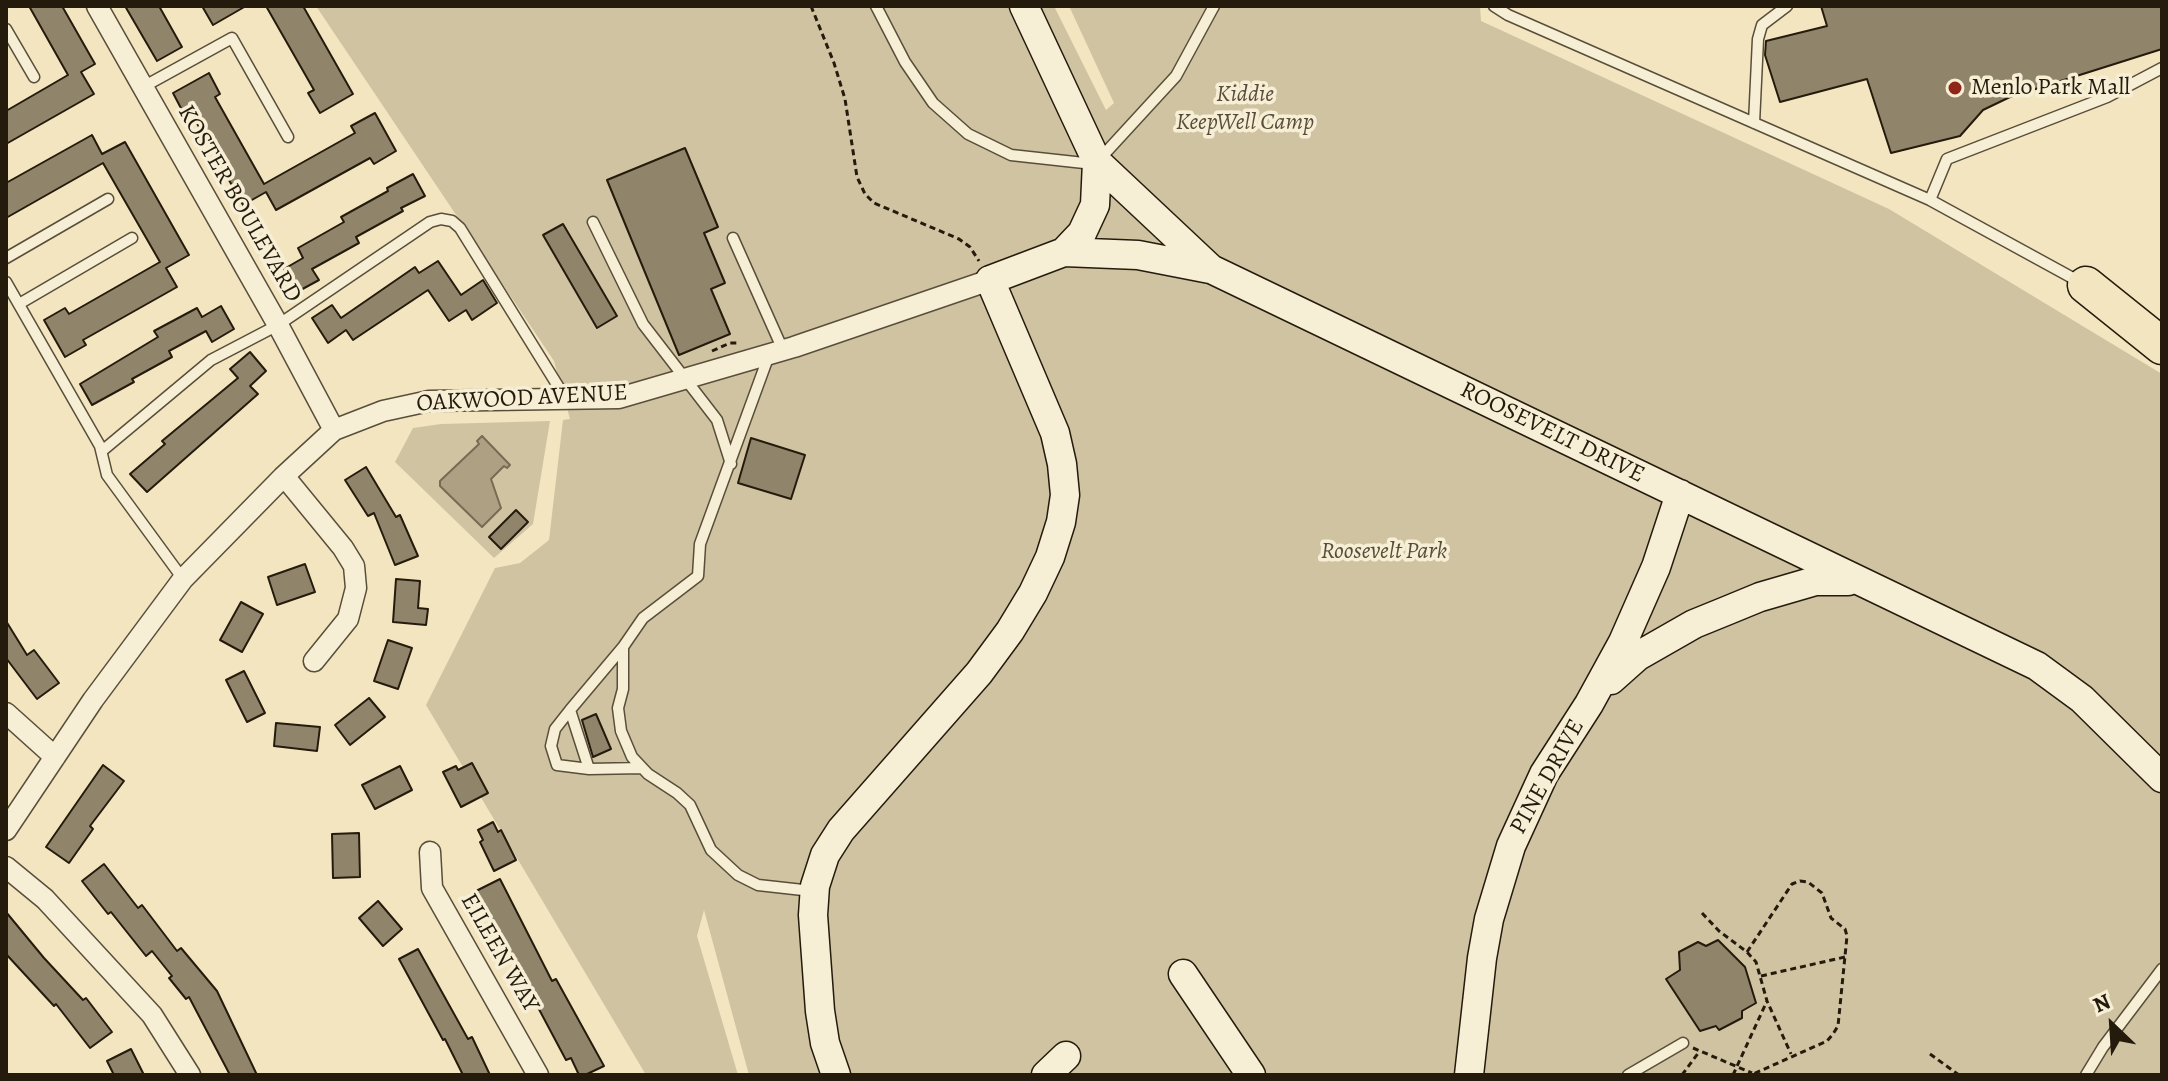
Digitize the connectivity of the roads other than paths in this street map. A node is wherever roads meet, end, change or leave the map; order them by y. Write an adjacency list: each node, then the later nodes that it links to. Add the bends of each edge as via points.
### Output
1 (97, 6): 10 (street, KOSTER BOULEVARD)
2 (876, 6): 13 (lane, via 933,103 968,134 1011,155)
3 (1024, 6): 13 (street, ROOSEVELT DRIVE)
4 (1214, 6): 13 (lane, via 1176,76)
5 (1494, 6): 11 (lane)
6 (1787, 6): 11 (lane, via 1762,25 1758,39)
7 (6, 29): 9 (lane)
8 (2162, 68): 15 (lane, via 2107,97 1947,159)
9 (34, 77)
10 (143, 87): 12 (lane, via 232,38); 26 (street, KOSTER BOULEVARD)
11 (1754, 123): 15 (lane)
12 (288, 137)
13 (1097, 162): 19 (street, via 1095,205 1082,233); 21 (street, ROOSEVELT DRIVE)
14 (108, 199): 20 (lane)
15 (1930, 200): 24 (lane)
16 (593, 222): 30 (lane, via 643,324)
17 (132, 238): 25 (lane)
18 (733, 238): 29 (lane)
19 (1064, 252): 21 (street, OAKWOOD AVENUE, via 1138,255); 22 (street, OAKWOOD AVENUE)
20 (6, 258)
21 (1211, 269): 36 (street, ROOSEVELT DRIVE)
22 (985, 271): 29 (street, OAKWOOD AVENUE); 51 (street, via 1055,433 1065,495 1061,522 1050,557 1010,631 841,830 825,855)
23 (6, 282): 25 (lane)
24 (2086, 285): 27 (highway); 28 (highway)
25 (19, 304): 33 (lane)
26 (278, 325): 31 (lane, via 430,222 452,221); 32 (street, KOSTER BOULEVARD); 33 (lane, via 211,360)
27 (2162, 326)
28 (2162, 346)
29 (776, 352): 30 (street, OAKWOOD AVENUE); 34 (lane)
30 (686, 379): 31 (street, OAKWOOD AVENUE, via 619,398); 34 (lane, via 717,420)
31 (566, 399): 32 (street, OAKWOOD AVENUE, via 429,401)
32 (334, 430): 35 (street, OAKWOOD AVENUE)
33 (102, 451): 37 (lane, via 107,475)
34 (731, 464): 39 (lane, via 700,544 698,576 643,618)
35 (284, 476): 37 (street, OAKWOOD AVENUE); 40 (street, via 354,566 356,588 348,619)
36 (1680, 494): 38 (street, ROOSEVELT DRIVE); 41 (street, PINE DRIVE, via 1642,602)
37 (183, 579): 44 (street, OAKWOOD AVENUE)
38 (1860, 583): 41 (street, via 1815,581 1694,624 1638,656); 47 (street, ROOSEVELT DRIVE, via 2037,666 2082,699)
39 (623, 647): 42 (lane); 45 (lane, via 621,731)
40 (314, 661)
41 (1589, 704): 59 (street, PINE DRIVE, via 1544,774 1511,846 1489,919)
42 (570, 710): 46 (lane); 46 (lane, via 555,729 553,759 557,765)
43 (6, 713): 44 (street)
44 (55, 757): 48 (street, OAKWOOD AVENUE)
45 (642, 768): 46 (lane); 51 (lane, via 690,805 711,850 738,875 758,885)
46 (589, 769)
47 (2162, 778)
48 (6, 830)
49 (430, 852): 56 (street, EILEEN WAY, via 432,888)
50 (6, 867): 55 (street, via 45,899 152,1015)
51 (815, 892): 57 (street, via 820,1011)
52 (2162, 969): 61 (lane)
53 (1183, 974): 58 (street)
54 (1683, 1043): 60 (lane)
55 (190, 1075)
56 (538, 1075)
57 (836, 1075)
58 (1251, 1075)
59 (1469, 1075)
60 (1628, 1075)
61 (2086, 1075)

